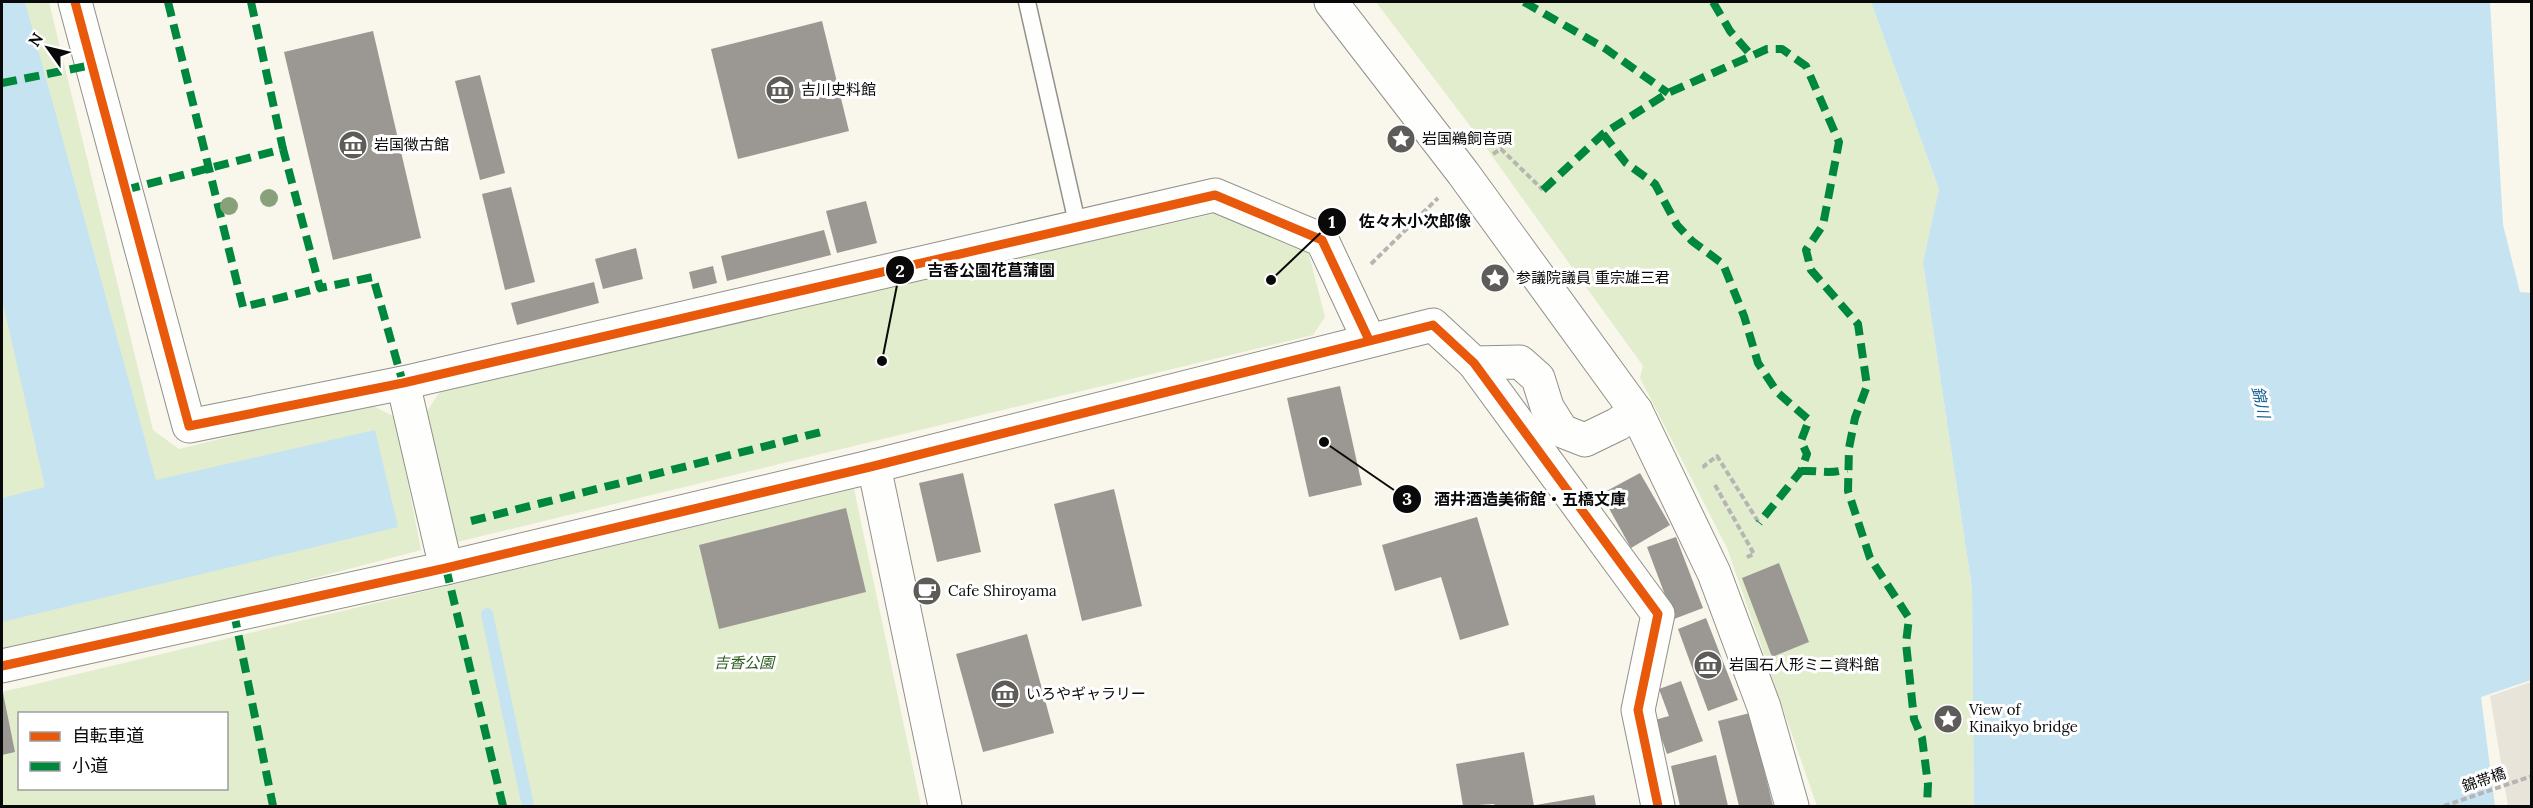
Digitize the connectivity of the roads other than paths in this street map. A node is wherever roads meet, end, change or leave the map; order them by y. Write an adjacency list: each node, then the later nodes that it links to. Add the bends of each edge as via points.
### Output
1 (75, 2): 7 (street, via 189,426)
2 (1027, 2): 4 (lane)
3 (1331, 2): 8 (street, via 1463,173)
4 (1078, 227): 5 (street, via 1215,195 1322,240); 7 (street)
5 (1369, 340): 6 (street, via 1433,325); 9 (street)
6 (1474, 363): 8 (street, via 1520,362 1538,378 1547,407 1562,431 1585,440); 13 (street, via 1658,614 1638,710)
7 (403, 383): 10 (street)
8 (1636, 411): 14 (street, via 1714,573 1764,706)
9 (874, 466): 10 (street); 12 (street)
10 (446, 568): 11 (street)
11 (2, 666)
12 (945, 807)
13 (1658, 807)
14 (1792, 807)

